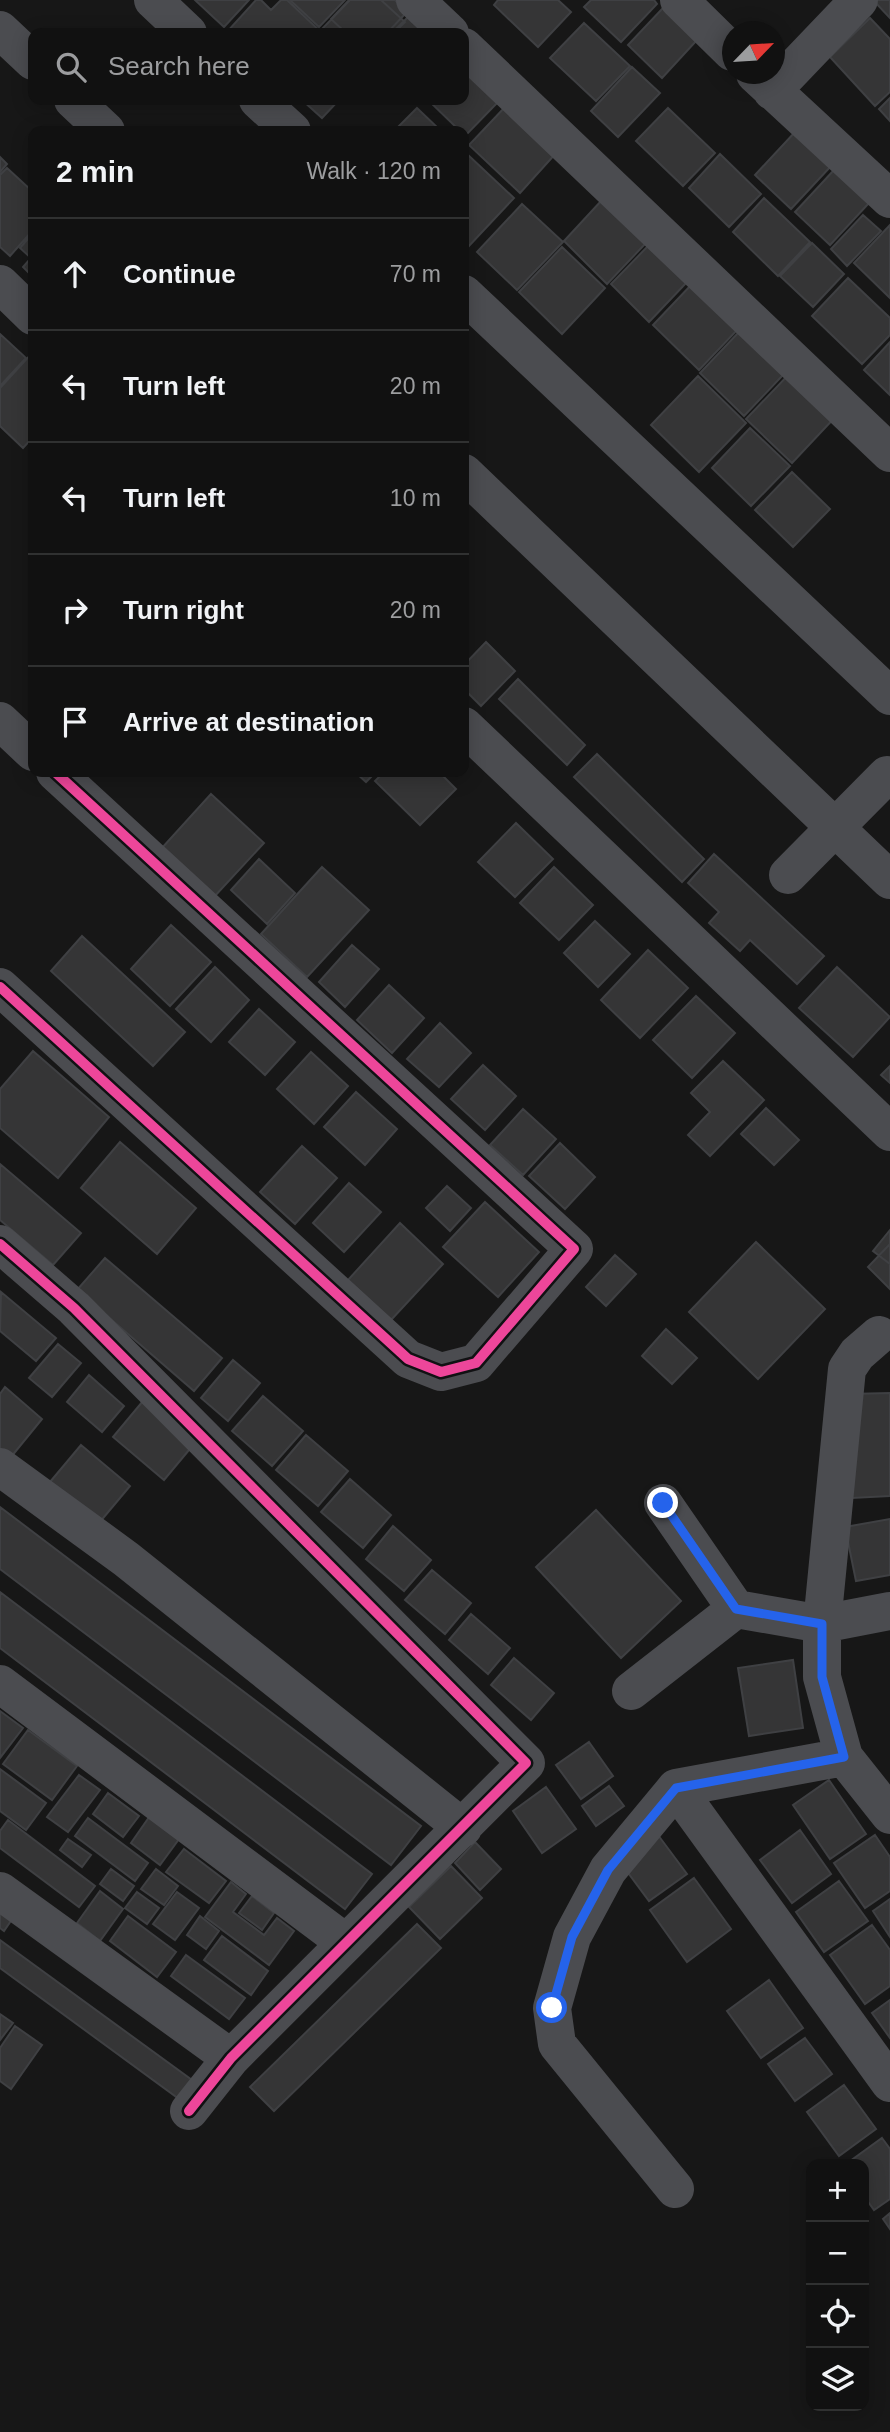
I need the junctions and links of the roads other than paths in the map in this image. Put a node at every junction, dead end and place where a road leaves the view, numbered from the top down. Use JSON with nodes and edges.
{"nodes":[{"id":1,"x":153,"y":0,"type":"edge"},
{"id":2,"x":415,"y":0,"type":"edge"},
{"id":3,"x":679,"y":0,"type":"edge"},
{"id":4,"x":859,"y":0,"type":"edge"},
{"id":5,"x":183,"y":28,"type":"edge"},
{"id":6,"x":445,"y":28,"type":"edge"},
{"id":7,"x":0,"y":30,"type":"edge"},
{"id":8,"x":722,"y":41,"type":"edge"},
{"id":9,"x":469,"y":52,"type":"edge"},
{"id":10,"x":28,"y":56,"type":"edge"},
{"id":11,"x":785,"y":64,"type":"edge"},
{"id":12,"x":766,"y":84,"type":"edge"},
{"id":13,"x":79,"y":105,"type":"edge"},
{"id":14,"x":263,"y":105,"type":"edge"},
{"id":15,"x":101,"y":126,"type":"edge"},
{"id":16,"x":287,"y":126,"type":"edge"},
{"id":17,"x":890,"y":199,"type":"edge"},
{"id":18,"x":0,"y":284,"type":"edge"},
{"id":19,"x":469,"y":299,"type":"edge"},
{"id":20,"x":28,"y":311,"type":"edge"},
{"id":21,"x":890,"y":453,"type":"edge"},
{"id":22,"x":469,"y":478,"type":"edge"},
{"id":23,"x":890,"y":696,"type":"edge"},
{"id":24,"x":0,"y":721,"type":"edge"},
{"id":25,"x":469,"y":731,"type":"edge"},
{"id":26,"x":28,"y":747,"type":"edge"},
{"id":27,"x":887,"y":775,"type":"dead end"},
{"id":28,"x":60,"y":777,"type":"edge"},
{"id":29,"x":835,"y":828,"type":"junction"},
{"id":30,"x":788,"y":875,"type":"dead end"},
{"id":31,"x":890,"y":880,"type":"edge"},
{"id":32,"x":0,"y":988,"type":"edge"},
{"id":33,"x":890,"y":1132,"type":"edge"},
{"id":34,"x":0,"y":1244,"type":"edge"},
{"id":35,"x":879,"y":1335,"type":"dead end"},
{"id":36,"x":0,"y":1467,"type":"edge"},
{"id":37,"x":663,"y":1503,"type":"dead end"},
{"id":38,"x":736,"y":1609,"type":"junction"},
{"id":39,"x":890,"y":1611,"type":"edge"},
{"id":40,"x":822,"y":1624,"type":"junction"},
{"id":41,"x":0,"y":1684,"type":"edge"},
{"id":42,"x":631,"y":1691,"type":"dead end"},
{"id":43,"x":844,"y":1757,"type":"junction"},
{"id":44,"x":676,"y":1788,"type":"junction"},
{"id":45,"x":890,"y":1815,"type":"edge"},
{"id":46,"x":463,"y":1828,"type":"junction"},
{"id":47,"x":0,"y":1891,"type":"edge"},
{"id":48,"x":346,"y":1943,"type":"junction"},
{"id":49,"x":231,"y":2058,"type":"junction"},
{"id":50,"x":890,"y":2083,"type":"edge"},
{"id":51,"x":189,"y":2111,"type":"dead end"},
{"id":52,"x":675,"y":2189,"type":"dead end"}],
"edges":[{"from":1,"to":5,"type":"street"},
{"from":2,"to":6,"type":"street"},
{"from":3,"to":8,"type":"street"},
{"from":4,"to":11,"type":"street"},
{"from":7,"to":10,"type":"street"},
{"from":9,"to":21,"type":"street"},
{"from":12,"to":17,"type":"street"},
{"from":13,"to":15,"type":"street"},
{"from":14,"to":16,"type":"street"},
{"from":18,"to":20,"type":"street"},
{"from":19,"to":23,"type":"street"},
{"from":22,"to":29,"type":"street"},
{"from":24,"to":26,"type":"street"},
{"from":25,"to":33,"type":"street"},
{"from":27,"to":29,"type":"street"},
{"from":28,"to":32,"type":"street"},
{"from":29,"to":30,"type":"street"},
{"from":29,"to":31,"type":"street"},
{"from":34,"to":46,"type":"street"},
{"from":35,"to":40,"type":"street"},
{"from":36,"to":46,"type":"street"},
{"from":37,"to":38,"type":"street"},
{"from":38,"to":40,"type":"street"},
{"from":38,"to":42,"type":"street"},
{"from":39,"to":40,"type":"street"},
{"from":40,"to":43,"type":"street"},
{"from":41,"to":48,"type":"street"},
{"from":43,"to":44,"type":"street"},
{"from":43,"to":45,"type":"street"},
{"from":44,"to":50,"type":"street"},
{"from":44,"to":52,"type":"street"},
{"from":46,"to":48,"type":"street"},
{"from":47,"to":49,"type":"street"},
{"from":48,"to":49,"type":"street"},
{"from":49,"to":51,"type":"street"}]}
